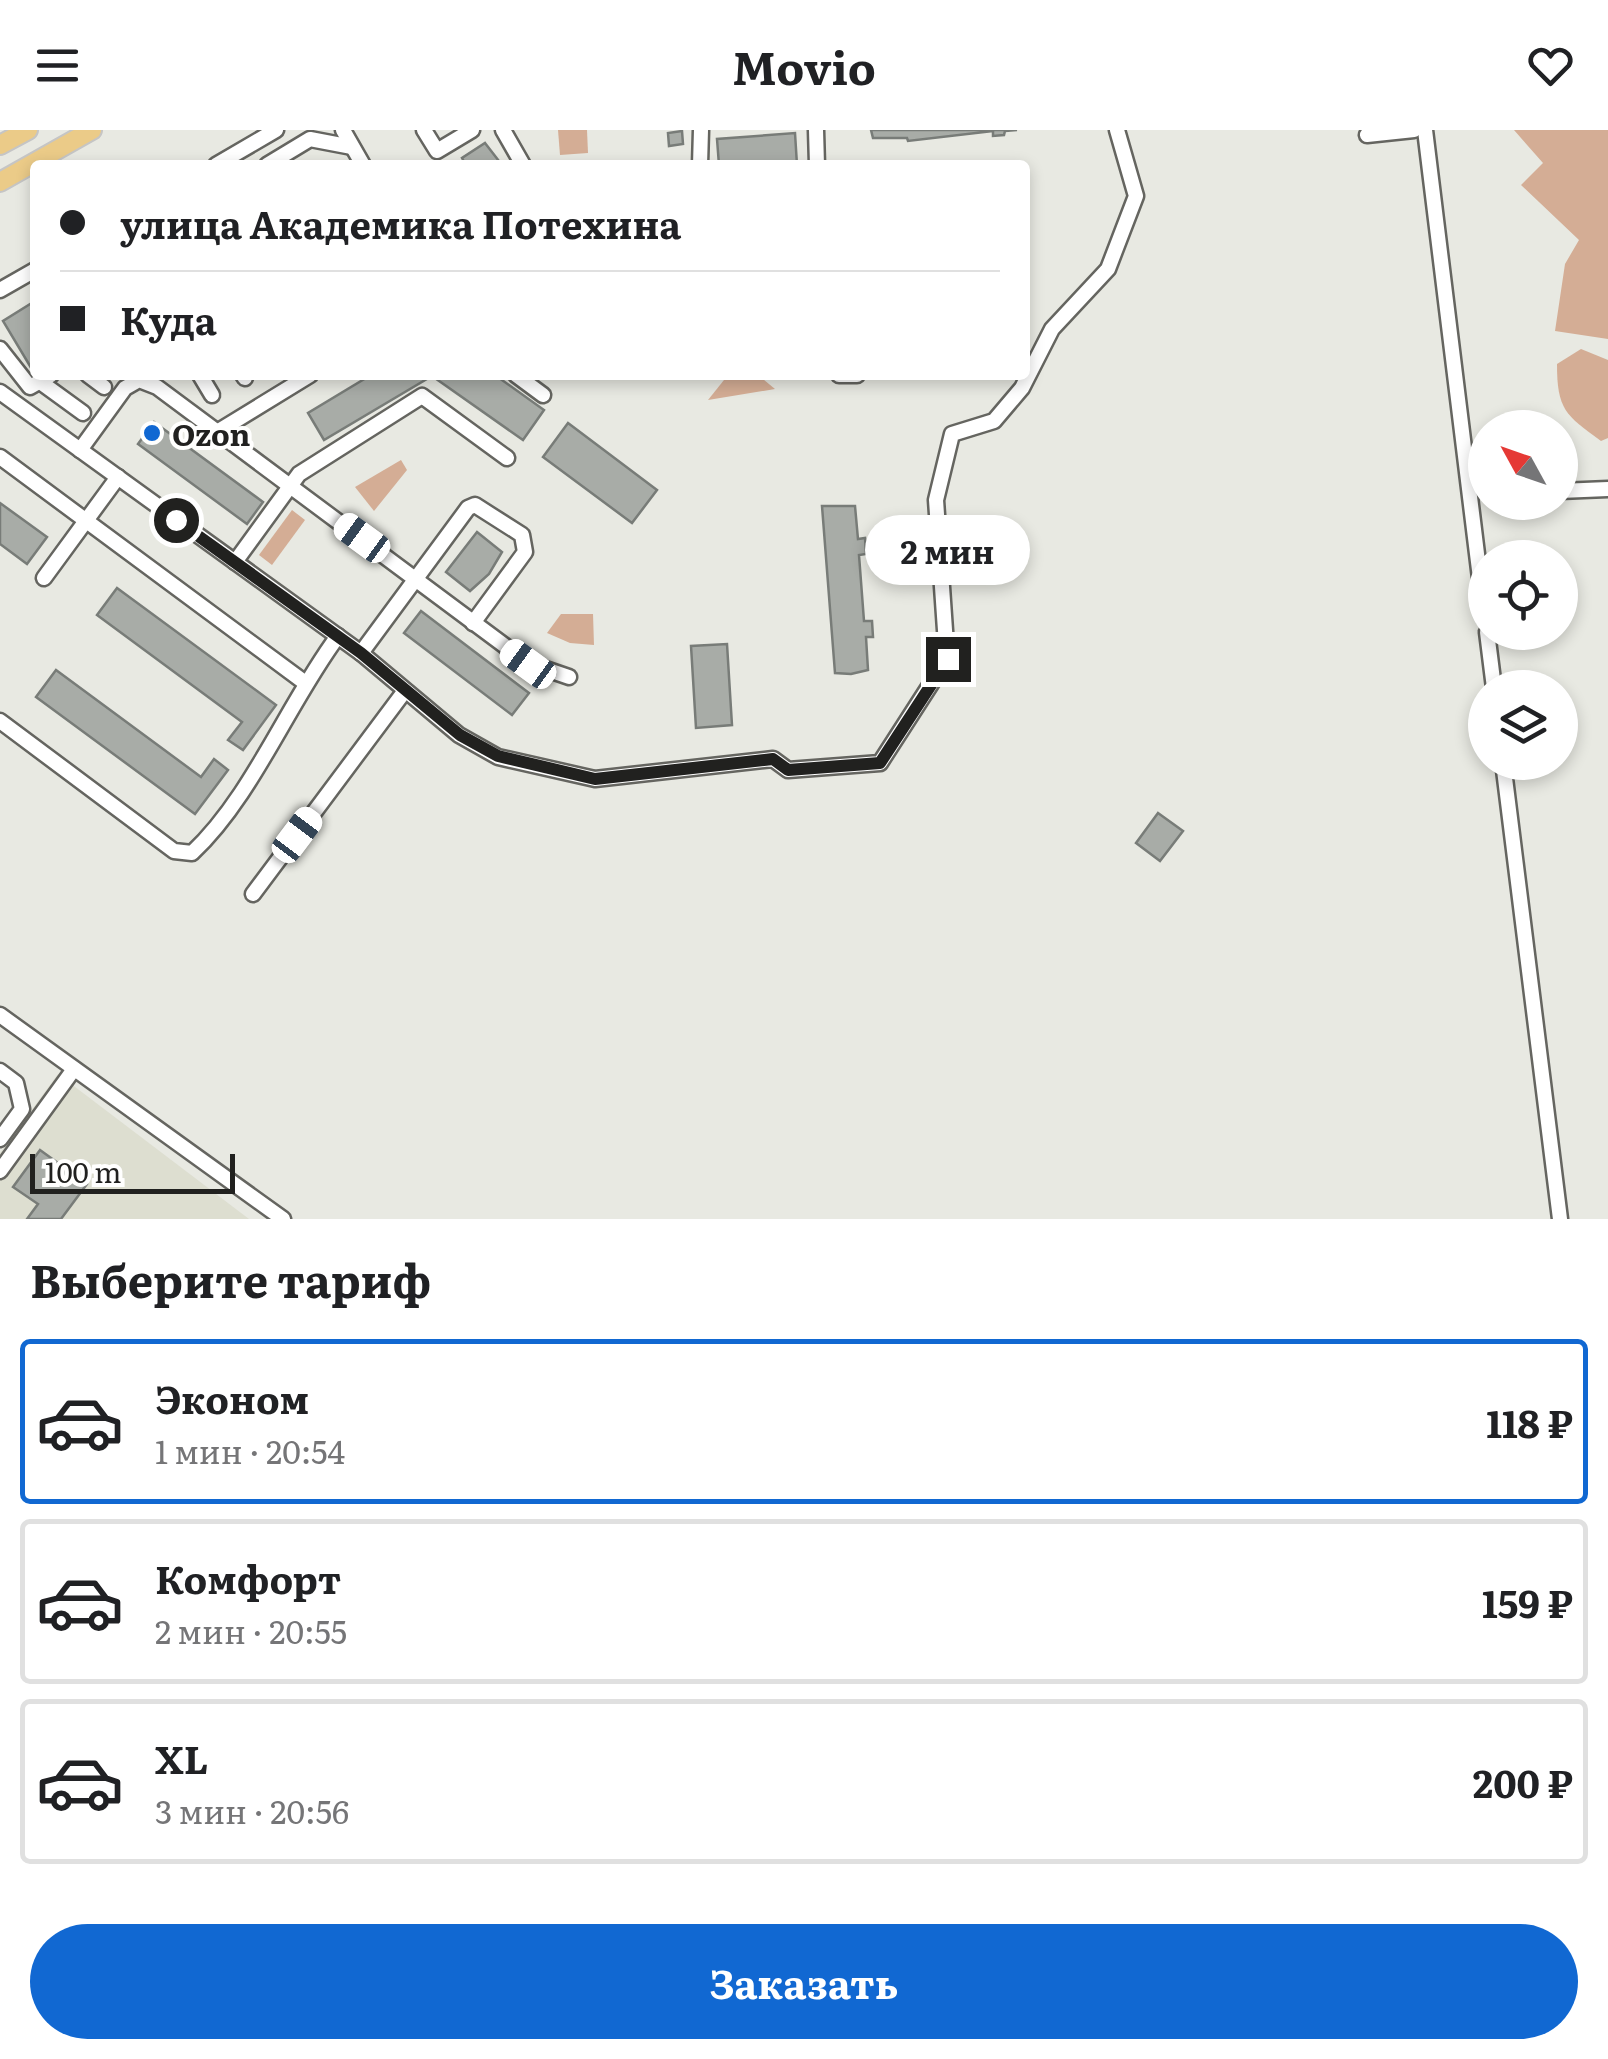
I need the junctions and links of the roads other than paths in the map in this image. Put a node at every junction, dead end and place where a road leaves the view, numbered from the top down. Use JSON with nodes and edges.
{"nodes":[{"id":1,"x":28,"y":130,"type":"edge"},
{"id":2,"x":92,"y":130,"type":"edge"},
{"id":3,"x":276,"y":130,"type":"edge"},
{"id":4,"x":343,"y":130,"type":"edge"},
{"id":5,"x":424,"y":130,"type":"edge"},
{"id":6,"x":472,"y":130,"type":"edge"},
{"id":7,"x":503,"y":130,"type":"edge"},
{"id":8,"x":701,"y":130,"type":"edge"},
{"id":9,"x":816,"y":130,"type":"edge"},
{"id":10,"x":1116,"y":130,"type":"edge"},
{"id":11,"x":1414,"y":130,"type":"edge"},
{"id":12,"x":1425,"y":130,"type":"edge"},
{"id":13,"x":1368,"y":135,"type":"dead end"},
{"id":14,"x":0,"y":145,"type":"edge"},
{"id":15,"x":352,"y":147,"type":"junction"},
{"id":16,"x":39,"y":160,"type":"edge"},
{"id":17,"x":225,"y":160,"type":"edge"},
{"id":18,"x":275,"y":160,"type":"edge"},
{"id":19,"x":360,"y":160,"type":"edge"},
{"id":20,"x":520,"y":160,"type":"edge"},
{"id":21,"x":700,"y":160,"type":"edge"},
{"id":22,"x":818,"y":160,"type":"edge"},
{"id":23,"x":30,"y":165,"type":"edge"},
{"id":24,"x":0,"y":182,"type":"edge"},
{"id":25,"x":30,"y":273,"type":"edge"},
{"id":26,"x":0,"y":290,"type":"edge"},
{"id":27,"x":0,"y":349,"type":"edge"},
{"id":28,"x":1030,"y":372,"type":"edge"},
{"id":29,"x":42,"y":380,"type":"edge"},
{"id":30,"x":47,"y":380,"type":"edge"},
{"id":31,"x":95,"y":380,"type":"edge"},
{"id":32,"x":203,"y":380,"type":"edge"},
{"id":33,"x":302,"y":380,"type":"edge"},
{"id":34,"x":523,"y":380,"type":"edge"},
{"id":35,"x":1026,"y":380,"type":"edge"},
{"id":36,"x":104,"y":387,"type":"dead end"},
{"id":37,"x":0,"y":392,"type":"edge"},
{"id":38,"x":212,"y":395,"type":"dead end"},
{"id":39,"x":543,"y":395,"type":"dead end"},
{"id":40,"x":83,"y":412,"type":"dead end"},
{"id":41,"x":1468,"y":426,"type":"edge"},
{"id":42,"x":217,"y":432,"type":"junction"},
{"id":43,"x":80,"y":450,"type":"junction"},
{"id":44,"x":0,"y":457,"type":"edge"},
{"id":45,"x":507,"y":458,"type":"dead end"},
{"id":46,"x":118,"y":478,"type":"junction"},
{"id":47,"x":293,"y":486,"type":"junction"},
{"id":48,"x":1608,"y":489,"type":"edge"},
{"id":49,"x":1578,"y":490,"type":"edge"},
{"id":50,"x":86,"y":521,"type":"junction"},
{"id":51,"x":235,"y":562,"type":"junction"},
{"id":52,"x":44,"y":578,"type":"dead end"},
{"id":53,"x":415,"y":580,"type":"junction"},
{"id":54,"x":473,"y":623,"type":"junction"},
{"id":55,"x":338,"y":636,"type":"junction"},
{"id":56,"x":361,"y":653,"type":"junction"},
{"id":57,"x":568,"y":677,"type":"dead end"},
{"id":58,"x":304,"y":682,"type":"junction"},
{"id":59,"x":404,"y":692,"type":"junction"},
{"id":60,"x":0,"y":722,"type":"edge"},
{"id":61,"x":1505,"y":780,"type":"edge"},
{"id":62,"x":254,"y":894,"type":"dead end"},
{"id":63,"x":0,"y":1015,"type":"edge"},
{"id":64,"x":74,"y":1070,"type":"junction"},
{"id":65,"x":0,"y":1071,"type":"edge"},
{"id":66,"x":0,"y":1139,"type":"edge"},
{"id":67,"x":0,"y":1172,"type":"edge"},
{"id":68,"x":283,"y":1219,"type":"edge"},
{"id":69,"x":1560,"y":1219,"type":"edge"}],
"edges":[{"from":1,"to":14,"type":"main road"},
{"from":2,"to":16,"type":"main road"},
{"from":3,"to":17,"type":"street"},
{"from":4,"to":15,"type":"street"},
{"from":5,"to":6,"type":"street"},
{"from":7,"to":20,"type":"street"},
{"from":8,"to":21,"type":"street"},
{"from":9,"to":22,"type":"street"},
{"from":10,"to":28,"type":"street"},
{"from":11,"to":13,"type":"street"},
{"from":12,"to":41,"type":"street"},
{"from":15,"to":18,"type":"street"},
{"from":15,"to":19,"type":"street"},
{"from":23,"to":24,"type":"main road"},
{"from":25,"to":26,"type":"street"},
{"from":27,"to":29,"type":"street"},
{"from":30,"to":40,"type":"street"},
{"from":31,"to":36,"type":"street"},
{"from":32,"to":38,"type":"street"},
{"from":33,"to":42,"type":"street"},
{"from":34,"to":39,"type":"street"},
{"from":35,"to":59,"type":"street"},
{"from":37,"to":43,"type":"street"},
{"from":42,"to":43,"type":"street"},
{"from":42,"to":47,"type":"street"},
{"from":43,"to":46,"type":"street"},
{"from":44,"to":50,"type":"street"},
{"from":45,"to":47,"type":"street"},
{"from":46,"to":50,"type":"street"},
{"from":46,"to":51,"type":"street"},
{"from":47,"to":51,"type":"street"},
{"from":47,"to":53,"type":"street"},
{"from":48,"to":49,"type":"street"},
{"from":50,"to":52,"type":"street"},
{"from":50,"to":58,"type":"street"},
{"from":51,"to":55,"type":"street"},
{"from":53,"to":54,"type":"street"},
{"from":53,"to":54,"type":"street"},
{"from":53,"to":56,"type":"street"},
{"from":54,"to":57,"type":"street"},
{"from":55,"to":56,"type":"street"},
{"from":55,"to":58,"type":"street"},
{"from":56,"to":59,"type":"street"},
{"from":58,"to":60,"type":"street"},
{"from":59,"to":62,"type":"street"},
{"from":61,"to":69,"type":"street"},
{"from":63,"to":64,"type":"street"},
{"from":64,"to":67,"type":"street"},
{"from":64,"to":68,"type":"street"},
{"from":65,"to":66,"type":"street"}]}
